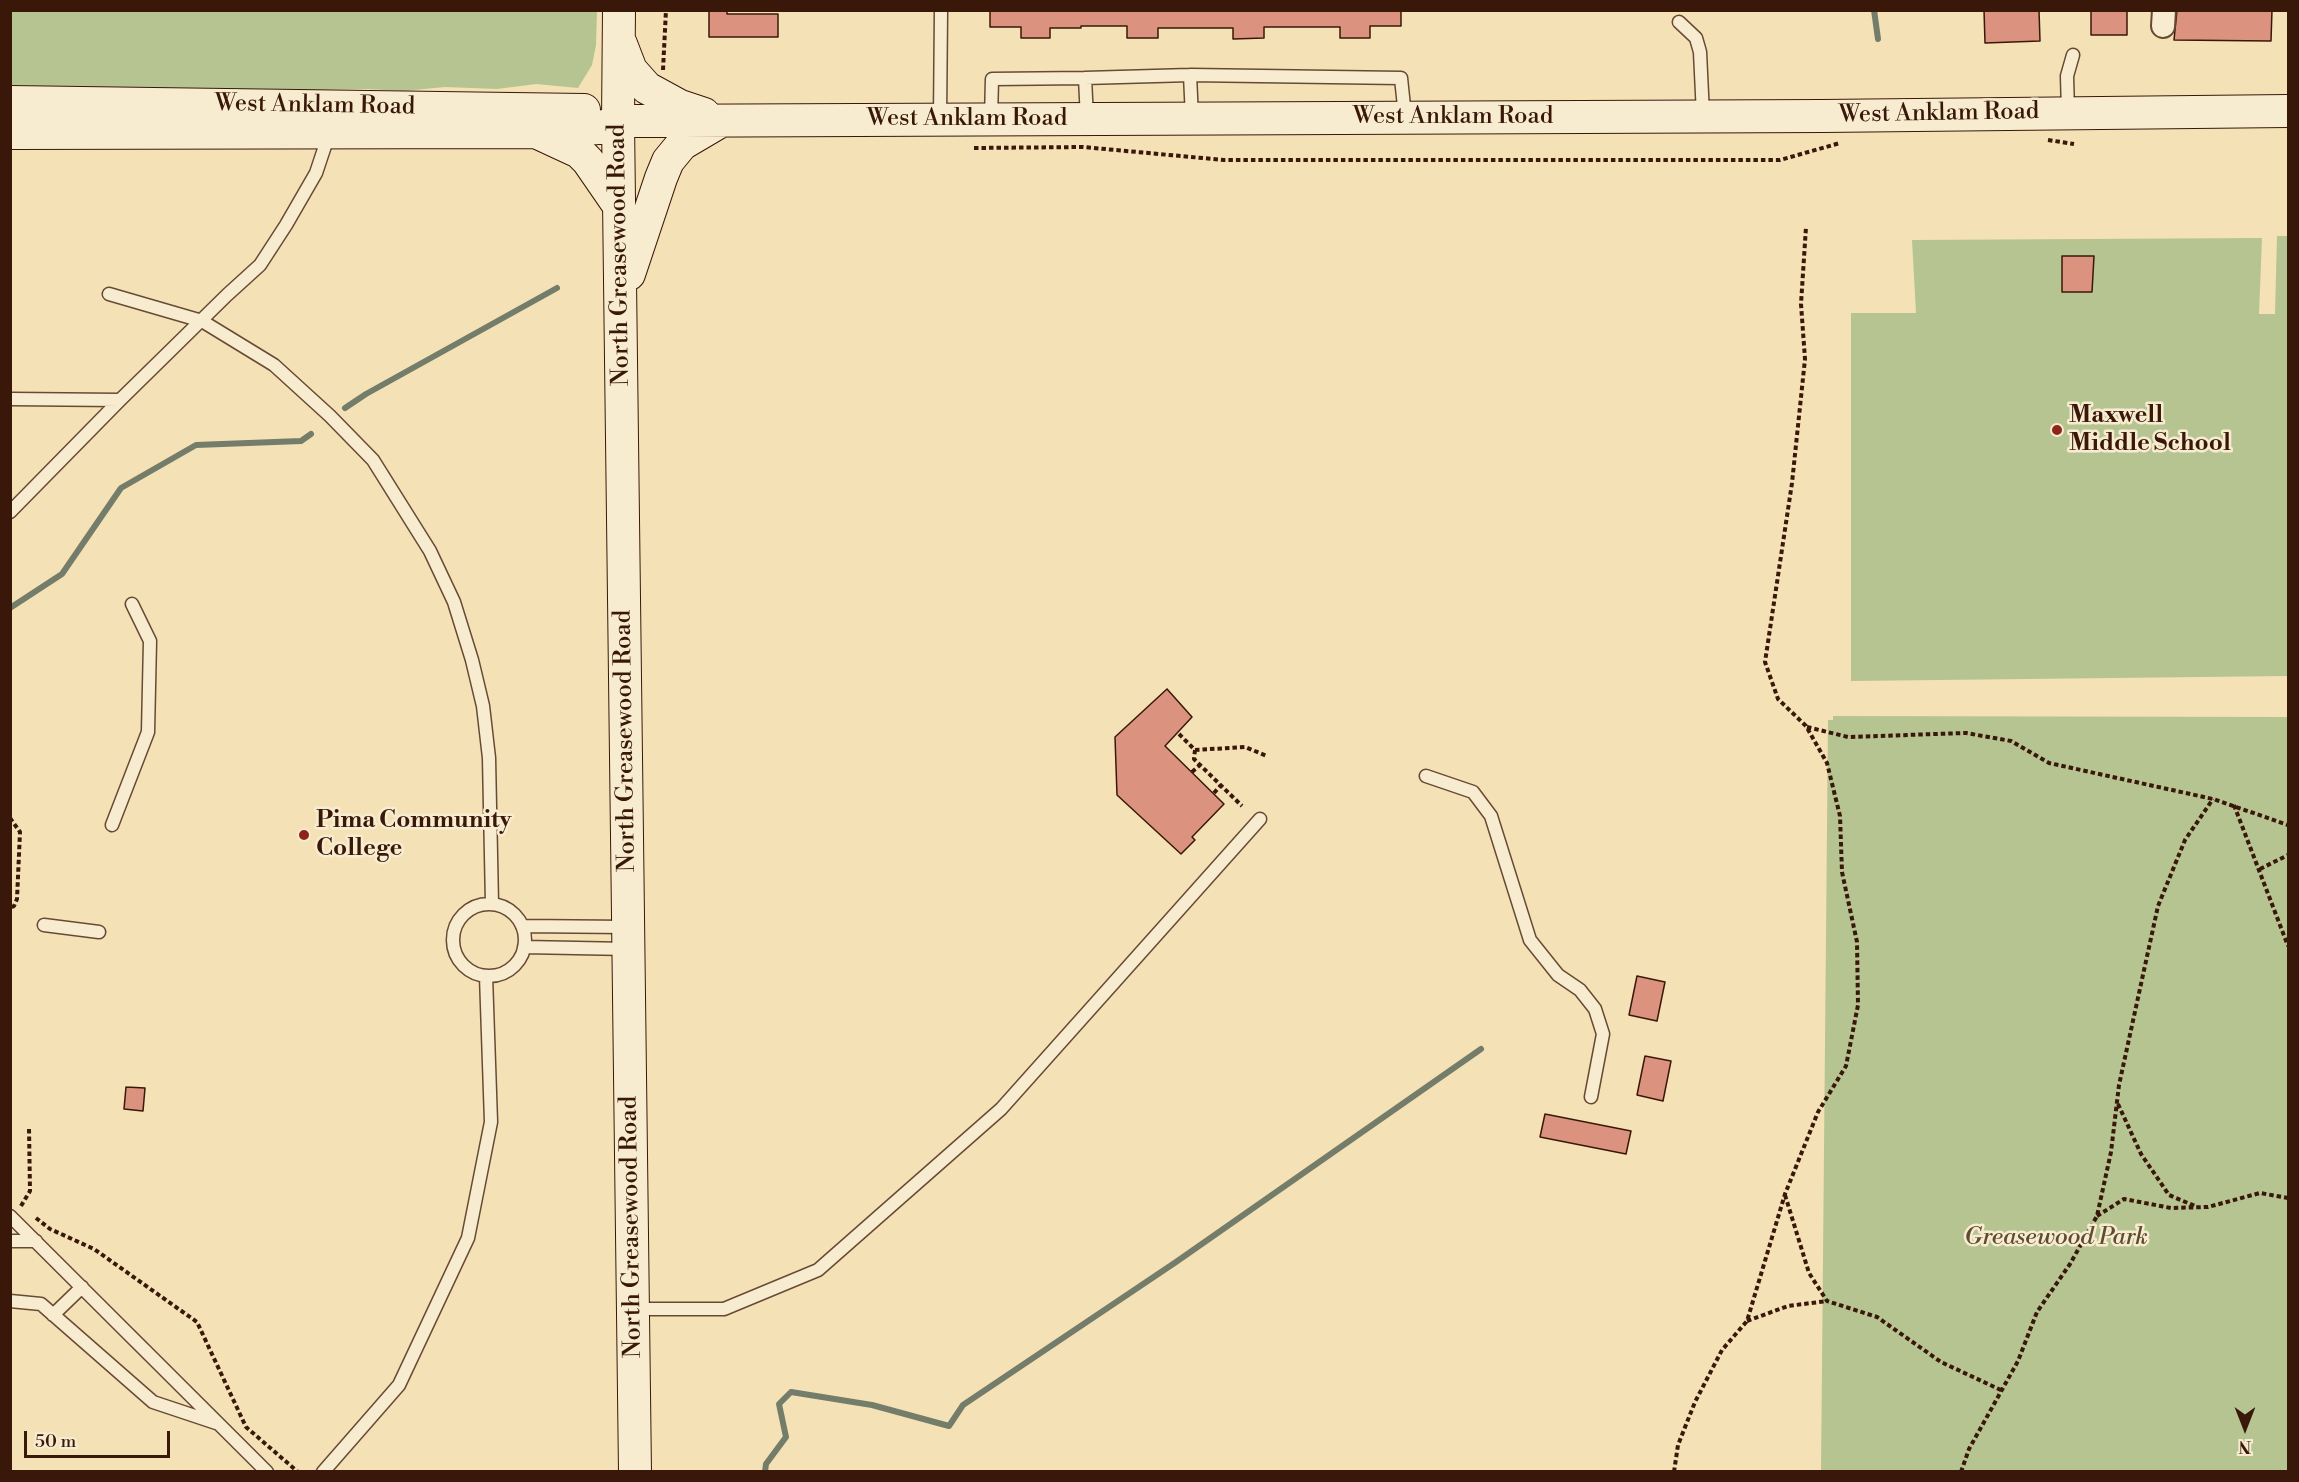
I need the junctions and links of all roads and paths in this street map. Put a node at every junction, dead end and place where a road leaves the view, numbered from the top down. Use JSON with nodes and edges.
{"nodes":[{"id":1,"x":666,"y":10,"type":"edge"},
{"id":2,"x":941,"y":10,"type":"edge"},
{"id":3,"x":1679,"y":22,"type":"dead end"},
{"id":4,"x":619,"y":24,"type":"edge"},
{"id":5,"x":2073,"y":55,"type":"dead end"},
{"id":6,"x":1190,"y":75,"type":"junction"},
{"id":7,"x":1085,"y":78,"type":"junction"},
{"id":8,"x":662,"y":79,"type":"dead end"},
{"id":9,"x":10,"y":102,"type":"edge"},
{"id":10,"x":2289,"y":111,"type":"edge"},
{"id":11,"x":2068,"y":113,"type":"junction"},
{"id":12,"x":1703,"y":116,"type":"junction"},
{"id":13,"x":1405,"y":117,"type":"junction"},
{"id":14,"x":1192,"y":118,"type":"junction"},
{"id":15,"x":940,"y":119,"type":"junction"},
{"id":16,"x":991,"y":119,"type":"junction"},
{"id":17,"x":1087,"y":119,"type":"junction"},
{"id":18,"x":722,"y":120,"type":"junction"},
{"id":19,"x":618,"y":121,"type":"junction"},
{"id":20,"x":329,"y":132,"type":"junction"},
{"id":21,"x":536,"y":132,"type":"junction"},
{"id":22,"x":10,"y":133,"type":"edge"},
{"id":23,"x":2045,"y":140,"type":"dead end"},
{"id":24,"x":1843,"y":142,"type":"dead end"},
{"id":25,"x":2074,"y":144,"type":"dead end"},
{"id":26,"x":974,"y":148,"type":"dead end"},
{"id":27,"x":619,"y":206,"type":"junction"},
{"id":28,"x":1806,"y":227,"type":"dead end"},
{"id":29,"x":109,"y":294,"type":"dead end"},
{"id":30,"x":620,"y":298,"type":"junction"},
{"id":31,"x":202,"y":321,"type":"junction"},
{"id":32,"x":10,"y":399,"type":"edge"},
{"id":33,"x":120,"y":400,"type":"junction"},
{"id":34,"x":10,"y":512,"type":"edge"},
{"id":35,"x":132,"y":604,"type":"dead end"},
{"id":36,"x":1806,"y":726,"type":"junction"},
{"id":37,"x":1179,"y":734,"type":"dead end"},
{"id":38,"x":1195,"y":750,"type":"junction"},
{"id":39,"x":1267,"y":756,"type":"dead end"},
{"id":40,"x":1200,"y":765,"type":"junction"},
{"id":41,"x":1192,"y":772,"type":"dead end"},
{"id":42,"x":1426,"y":776,"type":"dead end"},
{"id":43,"x":1221,"y":785,"type":"junction"},
{"id":44,"x":1214,"y":792,"type":"dead end"},
{"id":45,"x":2213,"y":799,"type":"junction"},
{"id":46,"x":2234,"y":805,"type":"junction"},
{"id":47,"x":1242,"y":806,"type":"dead end"},
{"id":48,"x":10,"y":818,"type":"edge"},
{"id":49,"x":1260,"y":819,"type":"dead end"},
{"id":50,"x":112,"y":825,"type":"dead end"},
{"id":51,"x":2289,"y":825,"type":"edge"},
{"id":52,"x":2289,"y":855,"type":"edge"},
{"id":53,"x":2260,"y":869,"type":"junction"},
{"id":54,"x":492,"y":904,"type":"junction"},
{"id":55,"x":10,"y":908,"type":"edge"},
{"id":56,"x":44,"y":925,"type":"dead end"},
{"id":57,"x":522,"y":926,"type":"junction"},
{"id":58,"x":99,"y":932,"type":"dead end"},
{"id":59,"x":628,"y":938,"type":"junction"},
{"id":60,"x":2289,"y":946,"type":"edge"},
{"id":61,"x":524,"y":947,"type":"junction"},
{"id":62,"x":486,"y":976,"type":"junction"},
{"id":63,"x":1591,"y":1097,"type":"dead end"},
{"id":64,"x":2117,"y":1103,"type":"junction"},
{"id":65,"x":29,"y":1128,"type":"dead end"},
{"id":66,"x":1785,"y":1194,"type":"junction"},
{"id":67,"x":2289,"y":1198,"type":"edge"},
{"id":68,"x":2197,"y":1207,"type":"junction"},
{"id":69,"x":10,"y":1216,"type":"edge"},
{"id":70,"x":2097,"y":1216,"type":"junction"},
{"id":71,"x":10,"y":1241,"type":"edge"},
{"id":72,"x":36,"y":1241,"type":"junction"},
{"id":73,"x":82,"y":1287,"type":"junction"},
{"id":74,"x":10,"y":1301,"type":"edge"},
{"id":75,"x":1827,"y":1301,"type":"junction"},
{"id":76,"x":633,"y":1309,"type":"junction"},
{"id":77,"x":53,"y":1315,"type":"junction"},
{"id":78,"x":1747,"y":1320,"type":"junction"},
{"id":79,"x":2003,"y":1390,"type":"junction"},
{"id":80,"x":220,"y":1424,"type":"junction"},
{"id":81,"x":267,"y":1472,"type":"edge"},
{"id":82,"x":298,"y":1472,"type":"edge"},
{"id":83,"x":323,"y":1472,"type":"edge"},
{"id":84,"x":635,"y":1472,"type":"edge"},
{"id":85,"x":1674,"y":1472,"type":"edge"},
{"id":86,"x":1961,"y":1472,"type":"edge"}],
"edges":[{"from":1,"to":8,"type":"path"},
{"from":2,"to":15,"type":"lane"},
{"from":3,"to":12,"type":"lane"},
{"from":4,"to":18,"type":"main road"},
{"from":4,"to":19,"type":"main road","name":"North Greasewood Road"},
{"from":5,"to":11,"type":"lane"},
{"from":6,"to":7,"type":"lane"},
{"from":6,"to":13,"type":"lane"},
{"from":6,"to":14,"type":"lane"},
{"from":7,"to":16,"type":"lane"},
{"from":7,"to":17,"type":"lane"},
{"from":9,"to":19,"type":"main road","name":"West Anklam Road"},
{"from":10,"to":11,"type":"main road","name":"West Anklam Road"},
{"from":11,"to":12,"type":"main road","name":"West Anklam Road"},
{"from":12,"to":13,"type":"main road","name":"West Anklam Road"},
{"from":13,"to":14,"type":"main road","name":"West Anklam Road"},
{"from":14,"to":17,"type":"main road","name":"West Anklam Road"},
{"from":15,"to":16,"type":"main road","name":"West Anklam Road"},
{"from":15,"to":18,"type":"main road","name":"West Anklam Road"},
{"from":16,"to":17,"type":"main road","name":"West Anklam Road"},
{"from":18,"to":19,"type":"main road","name":"West Anklam Road"},
{"from":18,"to":30,"type":"main road"},
{"from":19,"to":21,"type":"main road","name":"West Anklam Road"},
{"from":19,"to":27,"type":"main road","name":"North Greasewood Road"},
{"from":20,"to":21,"type":"main road","name":"West Anklam Road"},
{"from":20,"to":22,"type":"main road","name":"West Anklam Road"},
{"from":20,"to":31,"type":"lane"},
{"from":21,"to":27,"type":"main road"},
{"from":23,"to":25,"type":"path"},
{"from":24,"to":26,"type":"path"},
{"from":27,"to":30,"type":"main road","name":"North Greasewood Road"},
{"from":28,"to":36,"type":"path"},
{"from":29,"to":31,"type":"lane"},
{"from":30,"to":59,"type":"main road","name":"North Greasewood Road"},
{"from":31,"to":33,"type":"lane"},
{"from":31,"to":54,"type":"lane"},
{"from":32,"to":33,"type":"lane"},
{"from":33,"to":34,"type":"lane"},
{"from":35,"to":50,"type":"lane"},
{"from":36,"to":45,"type":"path"},
{"from":36,"to":66,"type":"path"},
{"from":37,"to":38,"type":"path"},
{"from":38,"to":39,"type":"path"},
{"from":38,"to":40,"type":"path"},
{"from":40,"to":41,"type":"path"},
{"from":40,"to":43,"type":"path"},
{"from":42,"to":63,"type":"lane"},
{"from":43,"to":44,"type":"path"},
{"from":43,"to":47,"type":"path"},
{"from":45,"to":46,"type":"path"},
{"from":45,"to":64,"type":"path"},
{"from":46,"to":51,"type":"path"},
{"from":46,"to":53,"type":"path"},
{"from":48,"to":55,"type":"path"},
{"from":49,"to":76,"type":"lane"},
{"from":52,"to":53,"type":"path"},
{"from":53,"to":60,"type":"path"},
{"from":54,"to":57,"type":"lane"},
{"from":54,"to":62,"type":"lane"},
{"from":56,"to":58,"type":"lane"},
{"from":57,"to":59,"type":"lane"},
{"from":57,"to":61,"type":"lane"},
{"from":59,"to":61,"type":"lane"},
{"from":59,"to":76,"type":"main road","name":"North Greasewood Road"},
{"from":61,"to":62,"type":"lane"},
{"from":62,"to":83,"type":"lane"},
{"from":64,"to":68,"type":"path"},
{"from":64,"to":70,"type":"path"},
{"from":65,"to":82,"type":"path"},
{"from":66,"to":75,"type":"path"},
{"from":66,"to":78,"type":"path"},
{"from":67,"to":68,"type":"path"},
{"from":68,"to":70,"type":"path"},
{"from":69,"to":72,"type":"lane"},
{"from":70,"to":79,"type":"path"},
{"from":71,"to":72,"type":"lane"},
{"from":72,"to":73,"type":"lane"},
{"from":73,"to":77,"type":"lane"},
{"from":73,"to":80,"type":"lane"},
{"from":74,"to":77,"type":"lane"},
{"from":75,"to":78,"type":"path"},
{"from":75,"to":79,"type":"path"},
{"from":76,"to":84,"type":"main road","name":"North Greasewood Road"},
{"from":77,"to":80,"type":"lane"},
{"from":78,"to":85,"type":"path"},
{"from":79,"to":86,"type":"path"},
{"from":80,"to":81,"type":"lane"}]}
